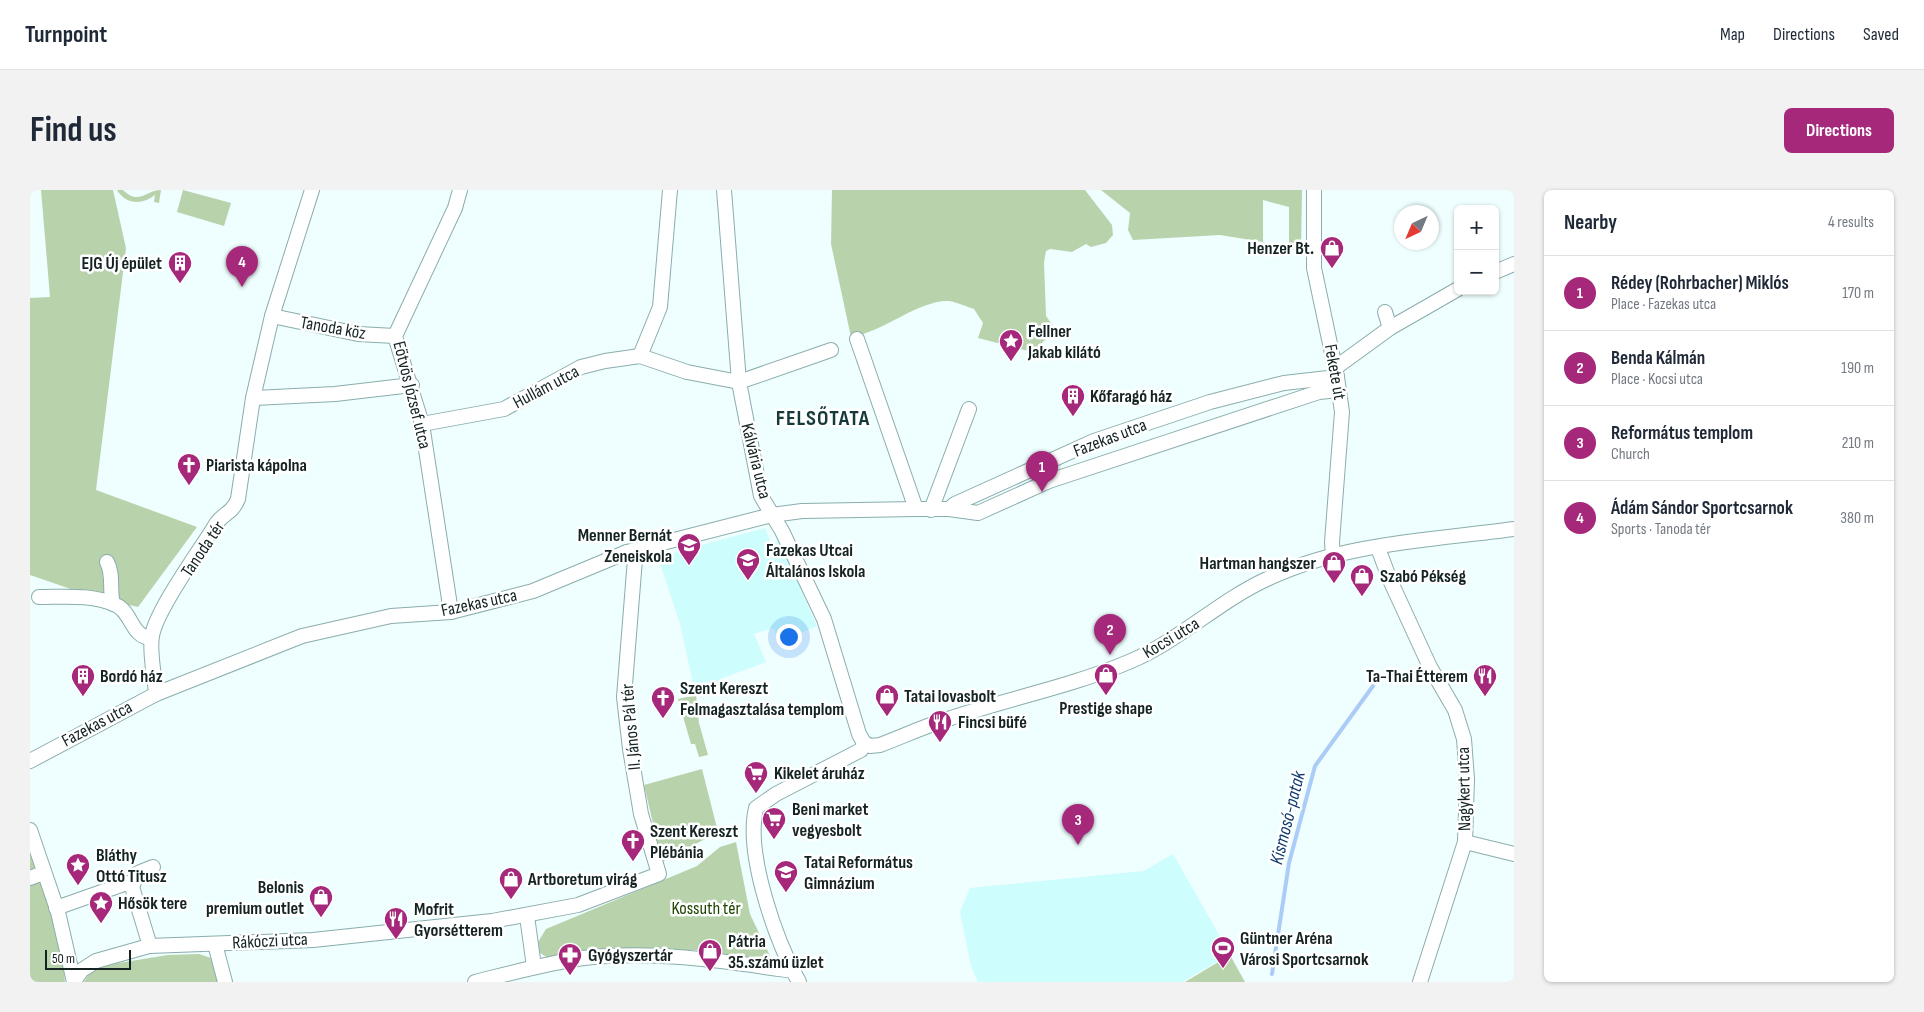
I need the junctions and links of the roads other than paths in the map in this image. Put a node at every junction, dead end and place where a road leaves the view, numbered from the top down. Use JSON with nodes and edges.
{"nodes":[{"id":1,"x":312,"y":190,"type":"edge"},
{"id":2,"x":460,"y":190,"type":"edge"},
{"id":3,"x":670,"y":190,"type":"edge"},
{"id":4,"x":724,"y":190,"type":"edge"},
{"id":5,"x":1314,"y":190,"type":"edge"},
{"id":6,"x":1514,"y":264,"type":"edge"},
{"id":7,"x":1499,"y":270,"type":"edge"},
{"id":8,"x":1454,"y":291,"type":"edge"},
{"id":9,"x":1385,"y":312,"type":"dead end"},
{"id":10,"x":272,"y":316,"type":"junction"},
{"id":11,"x":1390,"y":328,"type":"junction"},
{"id":12,"x":395,"y":336,"type":"junction"},
{"id":13,"x":857,"y":339,"type":"dead end"},
{"id":14,"x":831,"y":350,"type":"dead end"},
{"id":15,"x":640,"y":356,"type":"junction"},
{"id":16,"x":1337,"y":378,"type":"junction"},
{"id":17,"x":739,"y":382,"type":"junction"},
{"id":18,"x":412,"y":386,"type":"junction"},
{"id":19,"x":253,"y":398,"type":"junction"},
{"id":20,"x":969,"y":409,"type":"dead end"},
{"id":21,"x":422,"y":424,"type":"junction"},
{"id":22,"x":916,"y":509,"type":"junction"},
{"id":23,"x":949,"y":509,"type":"junction"},
{"id":24,"x":931,"y":510,"type":"junction"},
{"id":25,"x":772,"y":515,"type":"junction"},
{"id":26,"x":1514,"y":529,"type":"edge"},
{"id":27,"x":1378,"y":548,"type":"junction"},
{"id":28,"x":627,"y":552,"type":"junction"},
{"id":29,"x":1333,"y":556,"type":"junction"},
{"id":30,"x":107,"y":562,"type":"dead end"},
{"id":31,"x":39,"y":597,"type":"dead end"},
{"id":32,"x":113,"y":604,"type":"junction"},
{"id":33,"x":451,"y":612,"type":"junction"},
{"id":34,"x":151,"y":638,"type":"junction"},
{"id":35,"x":156,"y":694,"type":"junction"},
{"id":36,"x":864,"y":743,"type":"junction"},
{"id":37,"x":30,"y":761,"type":"edge"},
{"id":38,"x":30,"y":830,"type":"edge"},
{"id":39,"x":1465,"y":842,"type":"junction"},
{"id":40,"x":1514,"y":854,"type":"edge"},
{"id":41,"x":153,"y":867,"type":"dead end"},
{"id":42,"x":44,"y":873,"type":"junction"},
{"id":43,"x":30,"y":878,"type":"edge"},
{"id":44,"x":132,"y":887,"type":"junction"},
{"id":45,"x":56,"y":908,"type":"junction"},
{"id":46,"x":527,"y":916,"type":"junction"},
{"id":47,"x":215,"y":944,"type":"junction"},
{"id":48,"x":150,"y":946,"type":"junction"},
{"id":49,"x":534,"y":967,"type":"junction"},
{"id":50,"x":796,"y":976,"type":"edge"},
{"id":51,"x":74,"y":981,"type":"edge"},
{"id":52,"x":480,"y":981,"type":"edge"},
{"id":53,"x":226,"y":982,"type":"edge"},
{"id":54,"x":1420,"y":982,"type":"edge"}],
"edges":[{"from":1,"to":10,"type":"street","name":"Tanoda tér"},
{"from":2,"to":12,"type":"street","name":"Eötvös József utca"},
{"from":3,"to":15,"type":"street"},
{"from":4,"to":17,"type":"street","name":"Kálvária utca"},
{"from":5,"to":16,"type":"street","name":"Fekete út"},
{"from":6,"to":7,"type":"street"},
{"from":8,"to":11,"type":"street"},
{"from":9,"to":11,"type":"street"},
{"from":10,"to":12,"type":"street","name":"Tanoda köz"},
{"from":10,"to":19,"type":"street","name":"Tanoda tér"},
{"from":11,"to":16,"type":"street"},
{"from":12,"to":18,"type":"street","name":"Eötvös József utca"},
{"from":13,"to":22,"type":"street"},
{"from":14,"to":17,"type":"street"},
{"from":15,"to":17,"type":"street","name":"Hullám utca"},
{"from":15,"to":21,"type":"street","name":"Hullám utca"},
{"from":16,"to":23,"type":"street","name":"Fazekas utca"},
{"from":16,"to":23,"type":"street","name":"Fazekas utca"},
{"from":16,"to":29,"type":"street","name":"Fekete út"},
{"from":17,"to":25,"type":"street","name":"Kálvária utca"},
{"from":18,"to":19,"type":"street"},
{"from":18,"to":21,"type":"street","name":"Eötvös József utca"},
{"from":19,"to":34,"type":"street","name":"Tanoda tér"},
{"from":20,"to":24,"type":"street"},
{"from":21,"to":33,"type":"street","name":"Eötvös József utca"},
{"from":22,"to":24,"type":"street","name":"Fazekas utca"},
{"from":22,"to":25,"type":"street","name":"Fazekas utca"},
{"from":23,"to":24,"type":"street","name":"Fazekas utca"},
{"from":25,"to":28,"type":"street","name":"Fazekas utca"},
{"from":25,"to":36,"type":"street","name":"Kálvária utca"},
{"from":26,"to":27,"type":"street","name":"Kocsi utca"},
{"from":27,"to":29,"type":"street","name":"Kocsi utca"},
{"from":27,"to":39,"type":"street","name":"Nagykert utca"},
{"from":28,"to":33,"type":"street","name":"Fazekas utca"},
{"from":28,"to":46,"type":"street","name":"II. János Pál tér"},
{"from":29,"to":36,"type":"street","name":"Kocsi utca"},
{"from":30,"to":32,"type":"street"},
{"from":31,"to":32,"type":"street"},
{"from":32,"to":34,"type":"street"},
{"from":33,"to":35,"type":"street","name":"Fazekas utca"},
{"from":34,"to":35,"type":"street","name":"Tanoda tér"},
{"from":35,"to":37,"type":"street","name":"Fazekas utca"},
{"from":36,"to":50,"type":"street"},
{"from":38,"to":42,"type":"street","name":"Rákóczi utca"},
{"from":39,"to":40,"type":"street"},
{"from":39,"to":54,"type":"street","name":"Nagykert utca"},
{"from":41,"to":44,"type":"street"},
{"from":42,"to":43,"type":"street"},
{"from":42,"to":45,"type":"street","name":"Rákóczi utca"},
{"from":44,"to":45,"type":"street"},
{"from":44,"to":48,"type":"street"},
{"from":45,"to":51,"type":"street","name":"Rákóczi utca"},
{"from":46,"to":47,"type":"street","name":"Rákóczi utca"},
{"from":46,"to":49,"type":"street"},
{"from":47,"to":48,"type":"street","name":"Rákóczi utca"},
{"from":47,"to":53,"type":"street"},
{"from":48,"to":51,"type":"street","name":"Rákóczi utca"},
{"from":49,"to":50,"type":"street"},
{"from":49,"to":52,"type":"street"}]}
